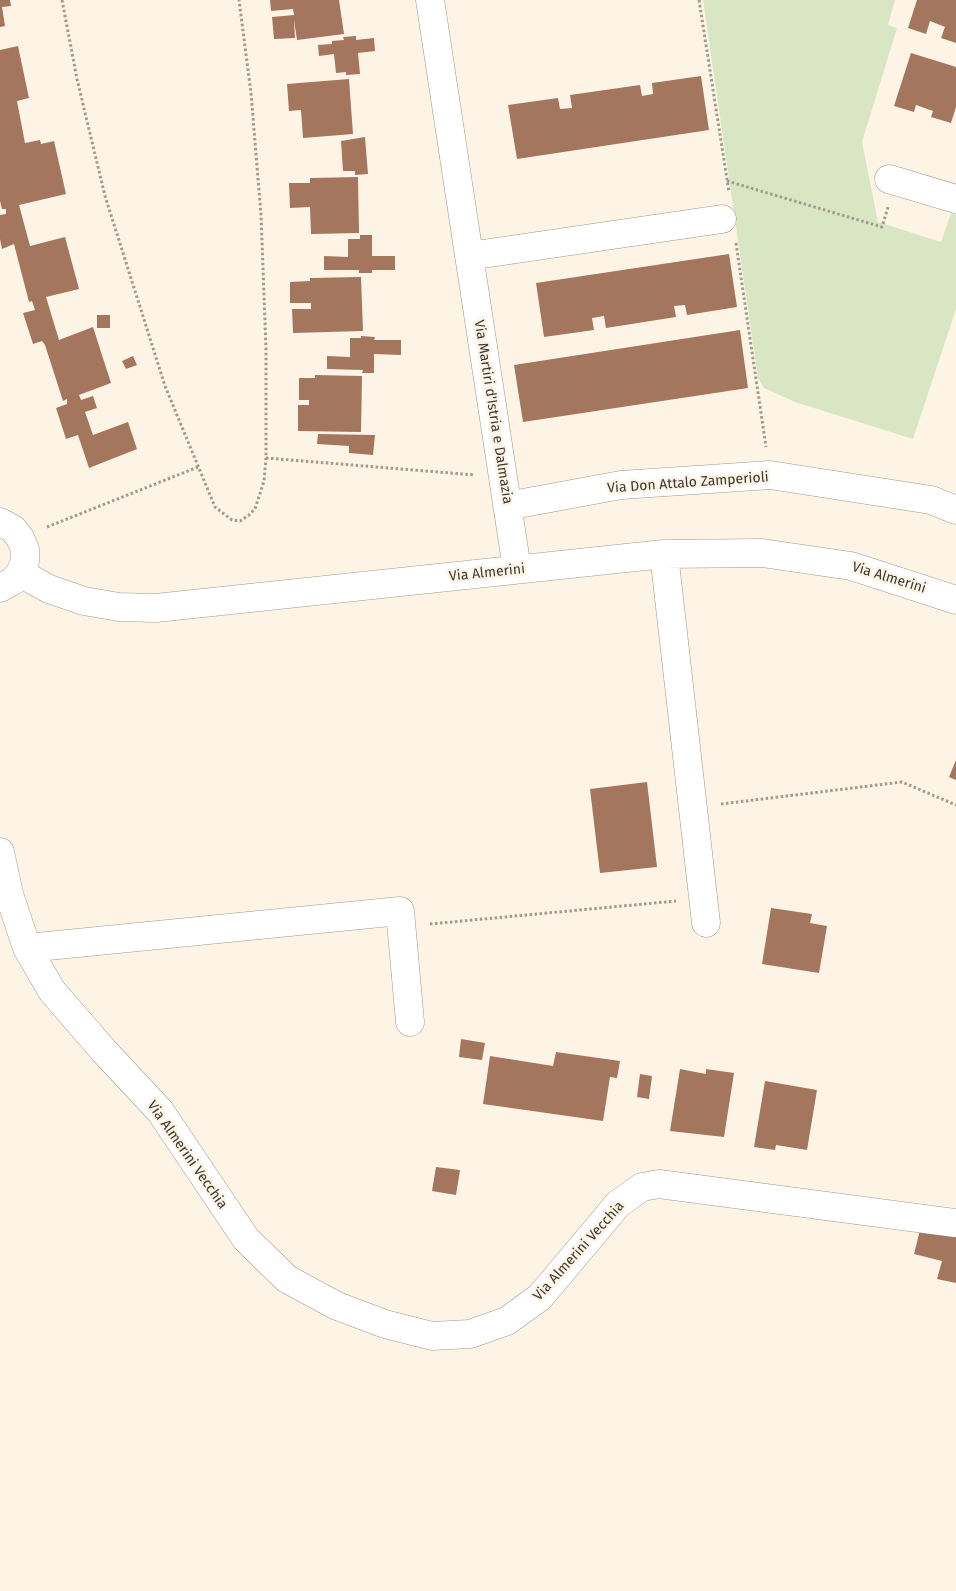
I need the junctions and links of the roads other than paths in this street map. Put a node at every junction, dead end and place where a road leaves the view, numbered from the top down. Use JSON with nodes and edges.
{"nodes":[{"id":1,"x":430,"y":0,"type":"edge"},
{"id":2,"x":892,"y":180,"type":"road end"},
{"id":3,"x":956,"y":199,"type":"edge"},
{"id":4,"x":722,"y":219,"type":"dead end"},
{"id":5,"x":469,"y":256,"type":"junction"},
{"id":6,"x":507,"y":506,"type":"junction"},
{"id":7,"x":956,"y":510,"type":"edge"},
{"id":8,"x":10,"y":530,"type":"edge"},
{"id":9,"x":664,"y":554,"type":"junction"},
{"id":10,"x":517,"y":569,"type":"junction"},
{"id":11,"x":10,"y":580,"type":"edge"},
{"id":12,"x":956,"y":600,"type":"edge"},
{"id":13,"x":0,"y":852,"type":"edge"},
{"id":14,"x":705,"y":911,"type":"road end"},
{"id":15,"x":27,"y":948,"type":"junction"},
{"id":16,"x":410,"y":1022,"type":"dead end"},
{"id":17,"x":956,"y":1223,"type":"edge"}],
"edges":[{"from":1,"to":5,"type":"street","name":"Via Martiri d'Istria e Dalmazia"},
{"from":2,"to":3,"type":"street"},
{"from":4,"to":5,"type":"street"},
{"from":5,"to":6,"type":"street","name":"Via Martiri d'Istria e Dalmazia"},
{"from":6,"to":7,"type":"street","name":"Via Don Attalo Zamperioli"},
{"from":6,"to":10,"type":"street","name":"Via Martiri d'Istria e Dalmazia"},
{"from":8,"to":11,"type":"street"},
{"from":9,"to":10,"type":"street","name":"Via Almerini"},
{"from":9,"to":12,"type":"street","name":"Via Almerini"},
{"from":9,"to":14,"type":"street"},
{"from":10,"to":11,"type":"street","name":"Via Almerini"},
{"from":13,"to":15,"type":"street","name":"Via Almerini Vecchia"},
{"from":15,"to":16,"type":"street"},
{"from":15,"to":17,"type":"street","name":"Via Almerini Vecchia"}]}
